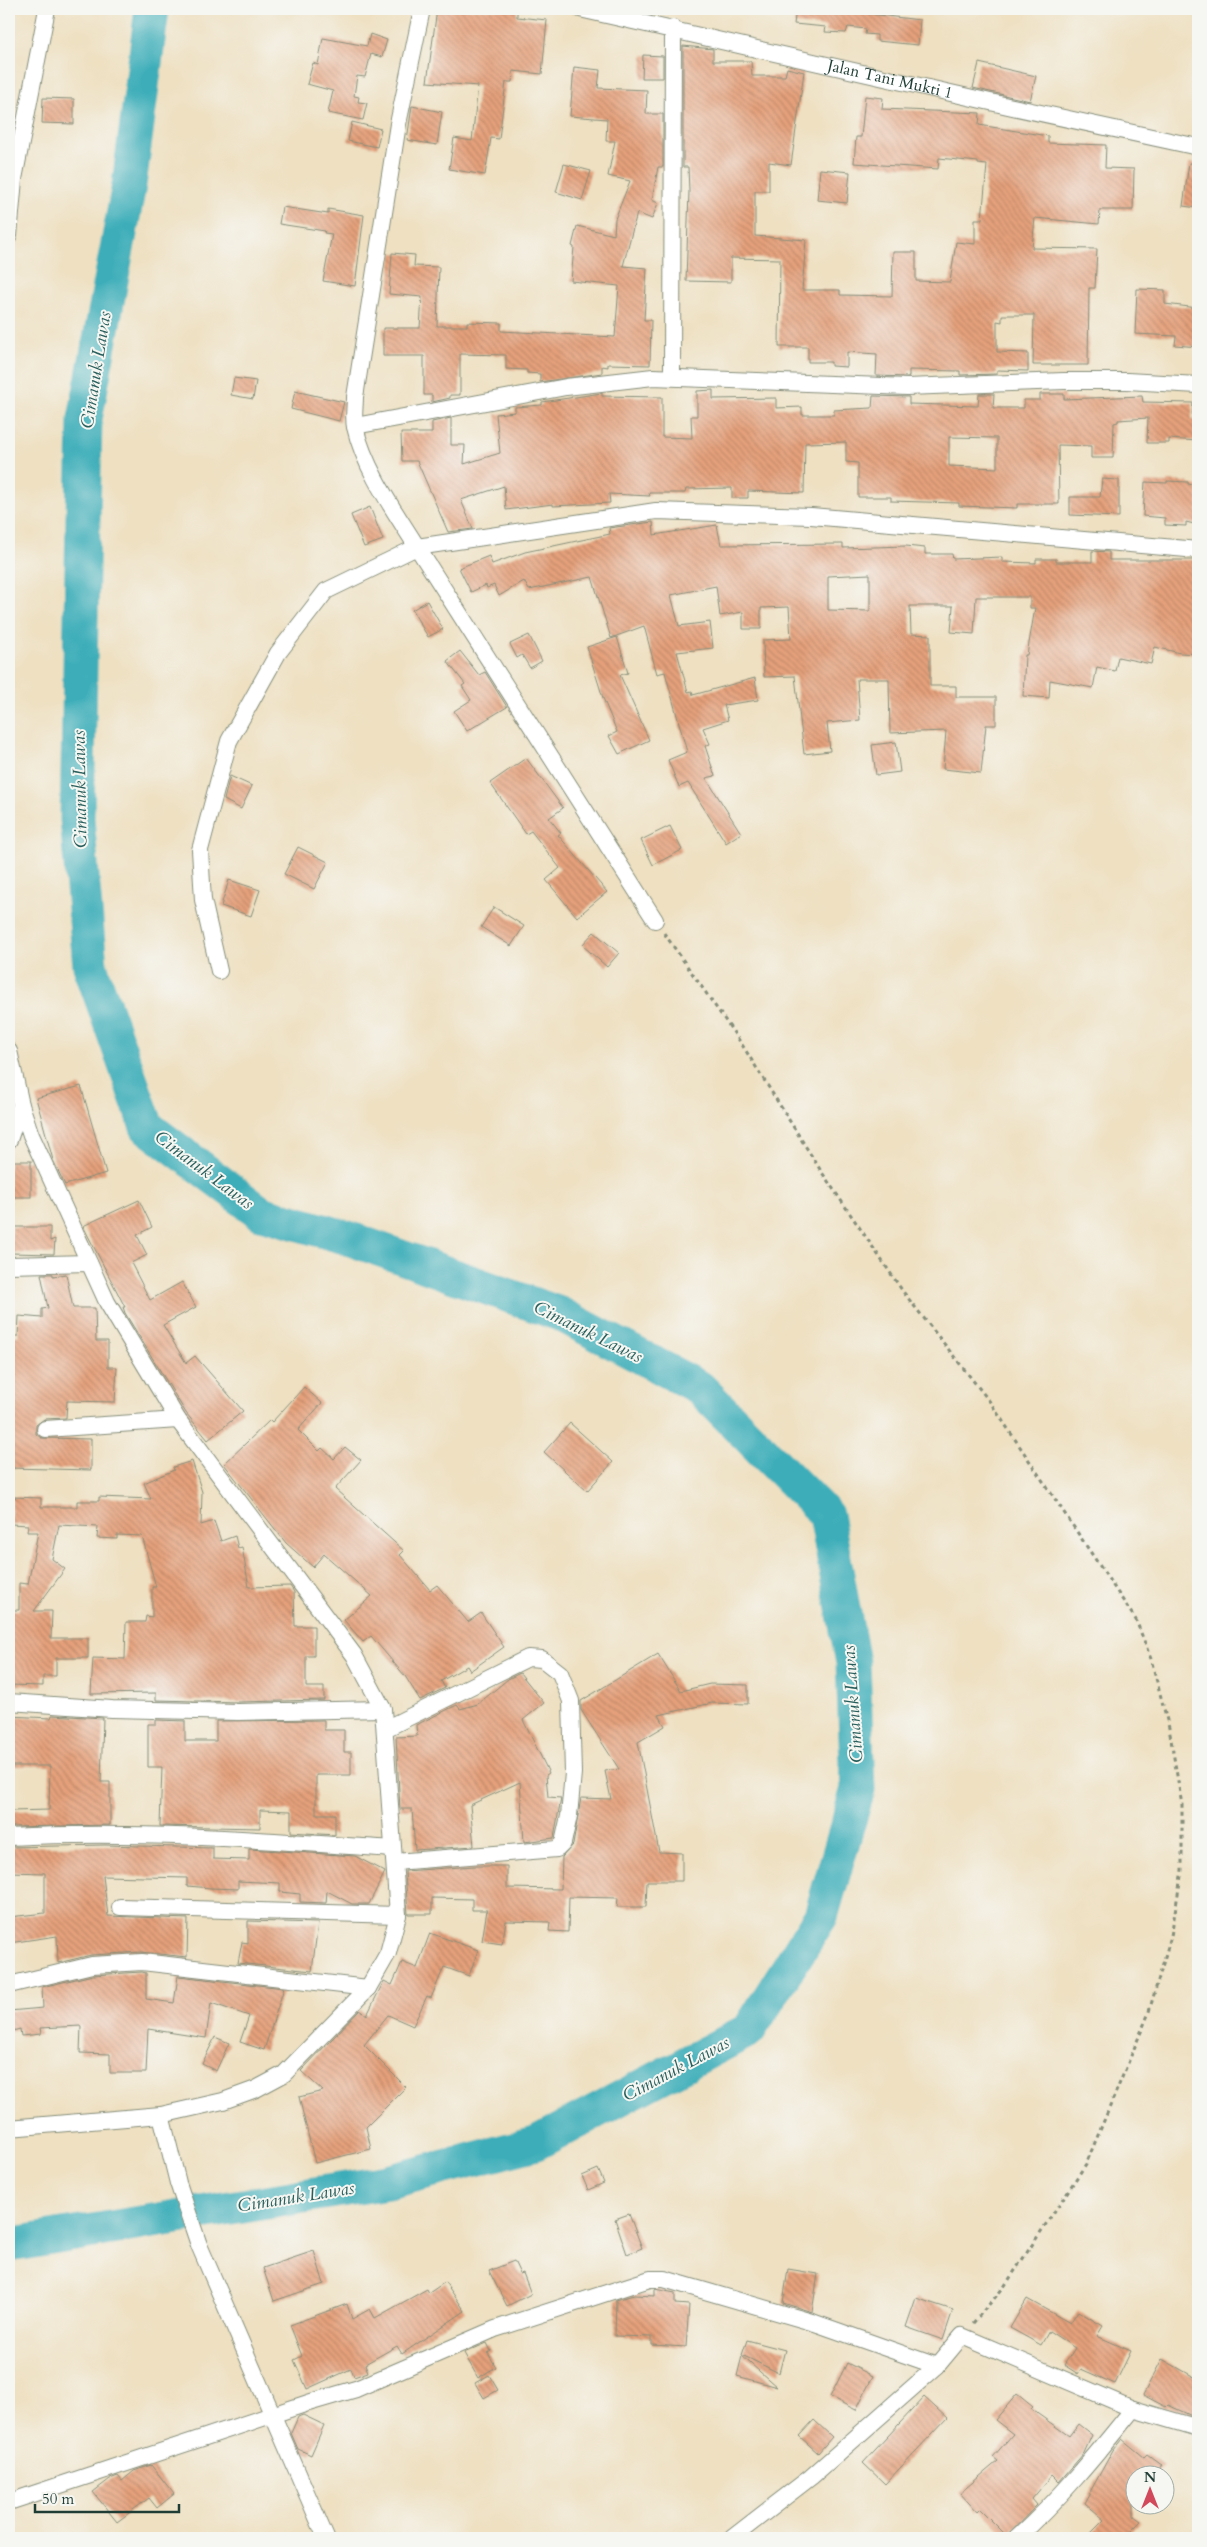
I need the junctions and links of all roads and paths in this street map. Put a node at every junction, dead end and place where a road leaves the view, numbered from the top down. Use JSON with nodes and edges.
{"nodes":[{"id":1,"x":47,"y":9,"type":"edge"},
{"id":2,"x":422,"y":9,"type":"edge"},
{"id":3,"x":580,"y":9,"type":"edge"},
{"id":4,"x":673,"y":28,"type":"junction"},
{"id":5,"x":1198,"y":147,"type":"edge"},
{"id":6,"x":9,"y":236,"type":"edge"},
{"id":7,"x":672,"y":377,"type":"junction"},
{"id":8,"x":1198,"y":384,"type":"edge"},
{"id":9,"x":354,"y":426,"type":"junction"},
{"id":10,"x":417,"y":547,"type":"junction"},
{"id":11,"x":1198,"y":550,"type":"edge"},
{"id":12,"x":655,"y":920,"type":"joint"},
{"id":13,"x":219,"y":971,"type":"dead end"},
{"id":14,"x":9,"y":1051,"type":"edge"},
{"id":15,"x":21,"y":1105,"type":"junction"},
{"id":16,"x":9,"y":1140,"type":"edge"},
{"id":17,"x":89,"y":1263,"type":"junction"},
{"id":18,"x":9,"y":1265,"type":"edge"},
{"id":19,"x":178,"y":1420,"type":"junction"},
{"id":20,"x":45,"y":1429,"type":"dead end"},
{"id":21,"x":9,"y":1702,"type":"edge"},
{"id":22,"x":382,"y":1709,"type":"junction"},
{"id":23,"x":385,"y":1729,"type":"junction"},
{"id":24,"x":9,"y":1837,"type":"edge"},
{"id":25,"x":394,"y":1856,"type":"junction"},
{"id":26,"x":120,"y":1907,"type":"dead end"},
{"id":27,"x":398,"y":1915,"type":"junction"},
{"id":28,"x":9,"y":1985,"type":"edge"},
{"id":29,"x":368,"y":1988,"type":"junction"},
{"id":30,"x":161,"y":2116,"type":"junction"},
{"id":31,"x":9,"y":2128,"type":"edge"},
{"id":32,"x":962,"y":2336,"type":"junction"},
{"id":33,"x":937,"y":2366,"type":"junction"},
{"id":34,"x":1132,"y":2409,"type":"junction"},
{"id":35,"x":272,"y":2415,"type":"junction"},
{"id":36,"x":1198,"y":2428,"type":"edge"},
{"id":37,"x":9,"y":2502,"type":"edge"},
{"id":38,"x":326,"y":2538,"type":"edge"},
{"id":39,"x":732,"y":2538,"type":"edge"},
{"id":40,"x":1017,"y":2538,"type":"edge"}],
"edges":[{"from":1,"to":6,"type":"street"},
{"from":2,"to":9,"type":"street"},
{"from":3,"to":4,"type":"street","name":"Jalan Tani Mukti 1"},
{"from":4,"to":5,"type":"street","name":"Jalan Tani Mukti 1"},
{"from":4,"to":7,"type":"street"},
{"from":7,"to":8,"type":"street"},
{"from":7,"to":9,"type":"street"},
{"from":9,"to":10,"type":"street"},
{"from":10,"to":11,"type":"street"},
{"from":10,"to":12,"type":"street"},
{"from":10,"to":13,"type":"street"},
{"from":12,"to":32,"type":"path"},
{"from":14,"to":15,"type":"street"},
{"from":15,"to":16,"type":"street"},
{"from":15,"to":17,"type":"street"},
{"from":17,"to":18,"type":"street"},
{"from":17,"to":19,"type":"street"},
{"from":19,"to":20,"type":"street"},
{"from":19,"to":22,"type":"street"},
{"from":21,"to":22,"type":"street"},
{"from":22,"to":23,"type":"street"},
{"from":23,"to":25,"type":"street"},
{"from":23,"to":25,"type":"street"},
{"from":24,"to":25,"type":"street"},
{"from":25,"to":27,"type":"street"},
{"from":26,"to":27,"type":"street"},
{"from":27,"to":29,"type":"street"},
{"from":28,"to":29,"type":"street"},
{"from":29,"to":30,"type":"street"},
{"from":30,"to":31,"type":"street"},
{"from":30,"to":35,"type":"street"},
{"from":32,"to":33,"type":"street"},
{"from":32,"to":34,"type":"street"},
{"from":33,"to":35,"type":"street"},
{"from":33,"to":39,"type":"street"},
{"from":34,"to":36,"type":"street"},
{"from":34,"to":40,"type":"street"},
{"from":35,"to":37,"type":"street"},
{"from":35,"to":38,"type":"street"}]}
